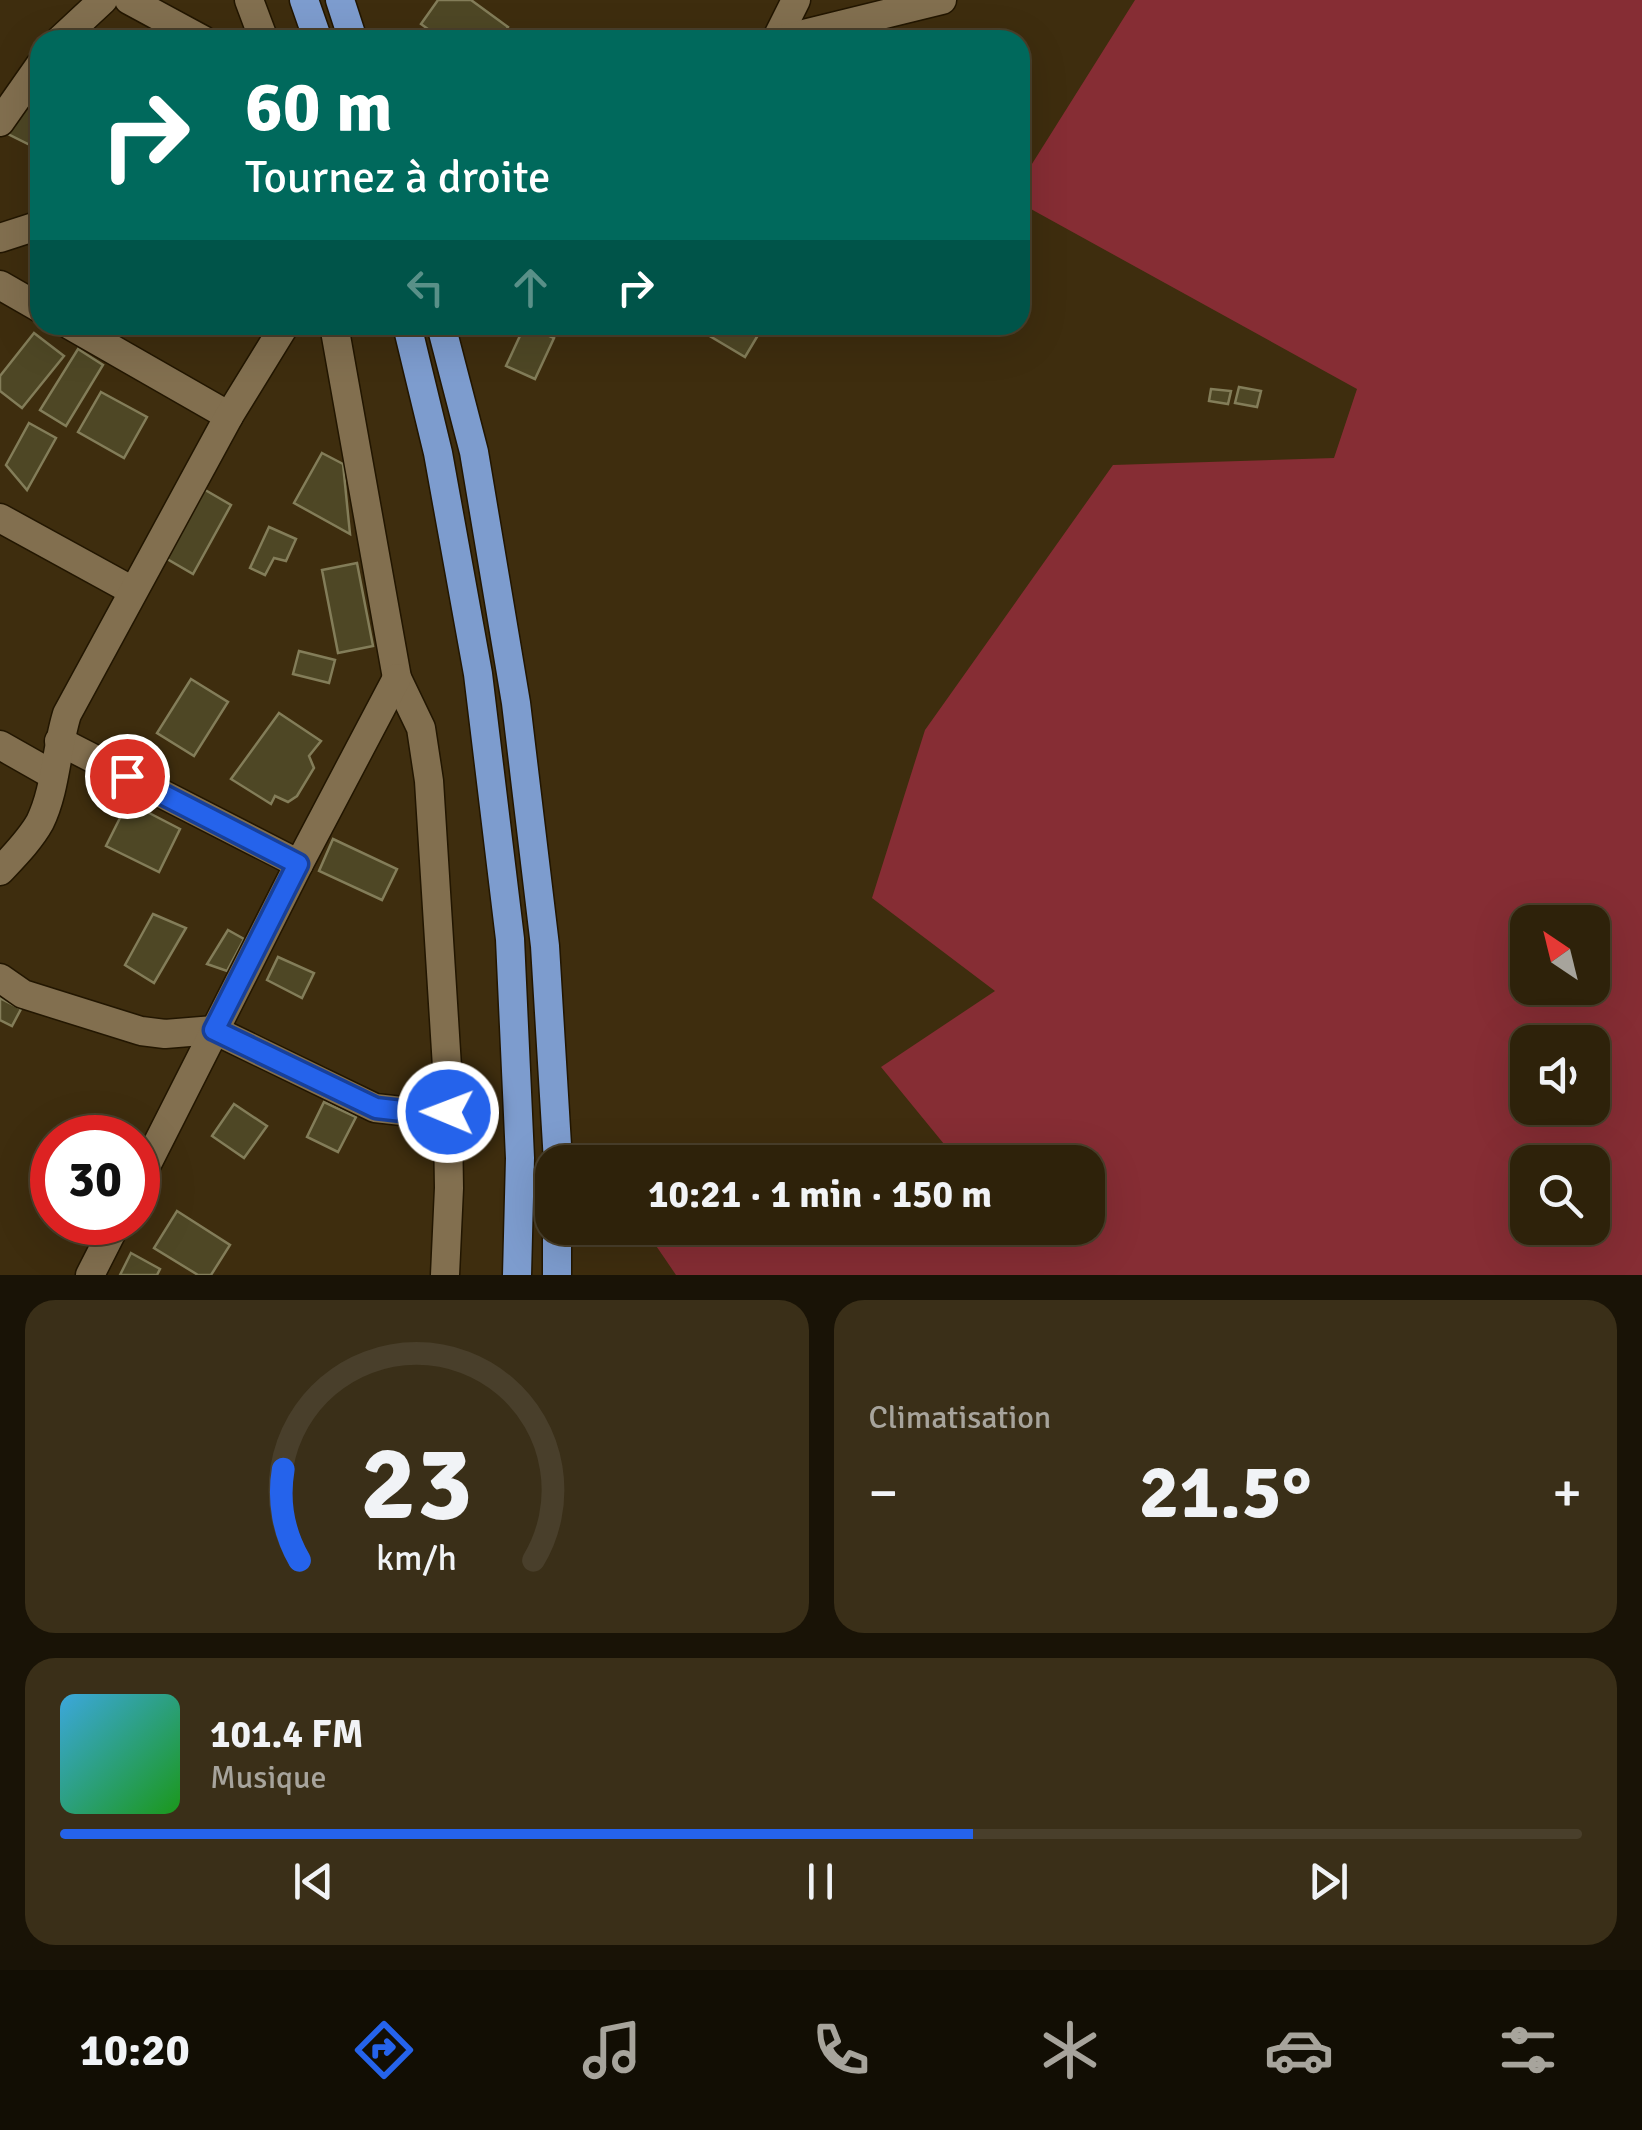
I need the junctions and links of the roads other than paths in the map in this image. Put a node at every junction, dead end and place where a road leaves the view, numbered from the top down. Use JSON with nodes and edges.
{"nodes":[{"id":1,"x":103,"y":0,"type":"edge"},
{"id":2,"x":129,"y":0,"type":"edge"},
{"id":3,"x":249,"y":0,"type":"edge"},
{"id":4,"x":304,"y":0,"type":"edge"},
{"id":5,"x":340,"y":0,"type":"edge"},
{"id":6,"x":796,"y":0,"type":"edge"},
{"id":7,"x":942,"y":0,"type":"edge"},
{"id":8,"x":71,"y":30,"type":"edge"},
{"id":9,"x":184,"y":30,"type":"edge"},
{"id":10,"x":260,"y":30,"type":"edge"},
{"id":11,"x":314,"y":30,"type":"edge"},
{"id":12,"x":350,"y":30,"type":"edge"},
{"id":13,"x":782,"y":30,"type":"edge"},
{"id":14,"x":819,"y":30,"type":"edge"},
{"id":15,"x":30,"y":80,"type":"edge"},
{"id":16,"x":0,"y":122,"type":"edge"},
{"id":17,"x":30,"y":228,"type":"edge"},
{"id":18,"x":0,"y":238,"type":"edge"},
{"id":19,"x":0,"y":285,"type":"edge"},
{"id":20,"x":30,"y":302,"type":"edge"},
{"id":21,"x":87,"y":335,"type":"edge"},
{"id":22,"x":279,"y":335,"type":"edge"},
{"id":23,"x":336,"y":335,"type":"edge"},
{"id":24,"x":409,"y":335,"type":"edge"},
{"id":25,"x":444,"y":335,"type":"edge"},
{"id":26,"x":229,"y":416,"type":"junction"},
{"id":27,"x":0,"y":518,"type":"edge"},
{"id":28,"x":133,"y":591,"type":"junction"},
{"id":29,"x":397,"y":678,"type":"junction"},
{"id":30,"x":59,"y":741,"type":"junction"},
{"id":31,"x":0,"y":745,"type":"edge"},
{"id":32,"x":53,"y":775,"type":"junction"},
{"id":33,"x":298,"y":864,"type":"junction"},
{"id":34,"x":0,"y":870,"type":"edge"},
{"id":35,"x":0,"y":978,"type":"edge"},
{"id":36,"x":214,"y":1030,"type":"junction"},
{"id":37,"x":448,"y":1112,"type":"junction"},
{"id":38,"x":160,"y":1138,"type":"edge"},
{"id":39,"x":557,"y":1145,"type":"edge"},
{"id":40,"x":105,"y":1245,"type":"edge"},
{"id":41,"x":557,"y":1245,"type":"edge"},
{"id":42,"x":90,"y":1275,"type":"edge"},
{"id":43,"x":445,"y":1275,"type":"edge"},
{"id":44,"x":517,"y":1275,"type":"edge"},
{"id":45,"x":557,"y":1275,"type":"edge"}],
"edges":[{"from":1,"to":8,"type":"street"},
{"from":2,"to":9,"type":"street"},
{"from":3,"to":10,"type":"street"},
{"from":4,"to":11,"type":"highway"},
{"from":5,"to":12,"type":"highway"},
{"from":6,"to":13,"type":"street"},
{"from":7,"to":14,"type":"street"},
{"from":15,"to":16,"type":"street"},
{"from":17,"to":18,"type":"street"},
{"from":19,"to":20,"type":"street"},
{"from":21,"to":26,"type":"street"},
{"from":22,"to":26,"type":"street"},
{"from":23,"to":29,"type":"street"},
{"from":24,"to":44,"type":"highway"},
{"from":25,"to":39,"type":"highway"},
{"from":26,"to":28,"type":"street"},
{"from":27,"to":28,"type":"street"},
{"from":28,"to":30,"type":"street"},
{"from":29,"to":33,"type":"street"},
{"from":29,"to":37,"type":"street"},
{"from":30,"to":32,"type":"street"},
{"from":30,"to":33,"type":"street"},
{"from":31,"to":32,"type":"street"},
{"from":32,"to":34,"type":"street"},
{"from":33,"to":36,"type":"street"},
{"from":35,"to":36,"type":"street"},
{"from":36,"to":37,"type":"street"},
{"from":36,"to":38,"type":"street"},
{"from":37,"to":43,"type":"street"},
{"from":40,"to":42,"type":"street"},
{"from":41,"to":45,"type":"highway"}]}
